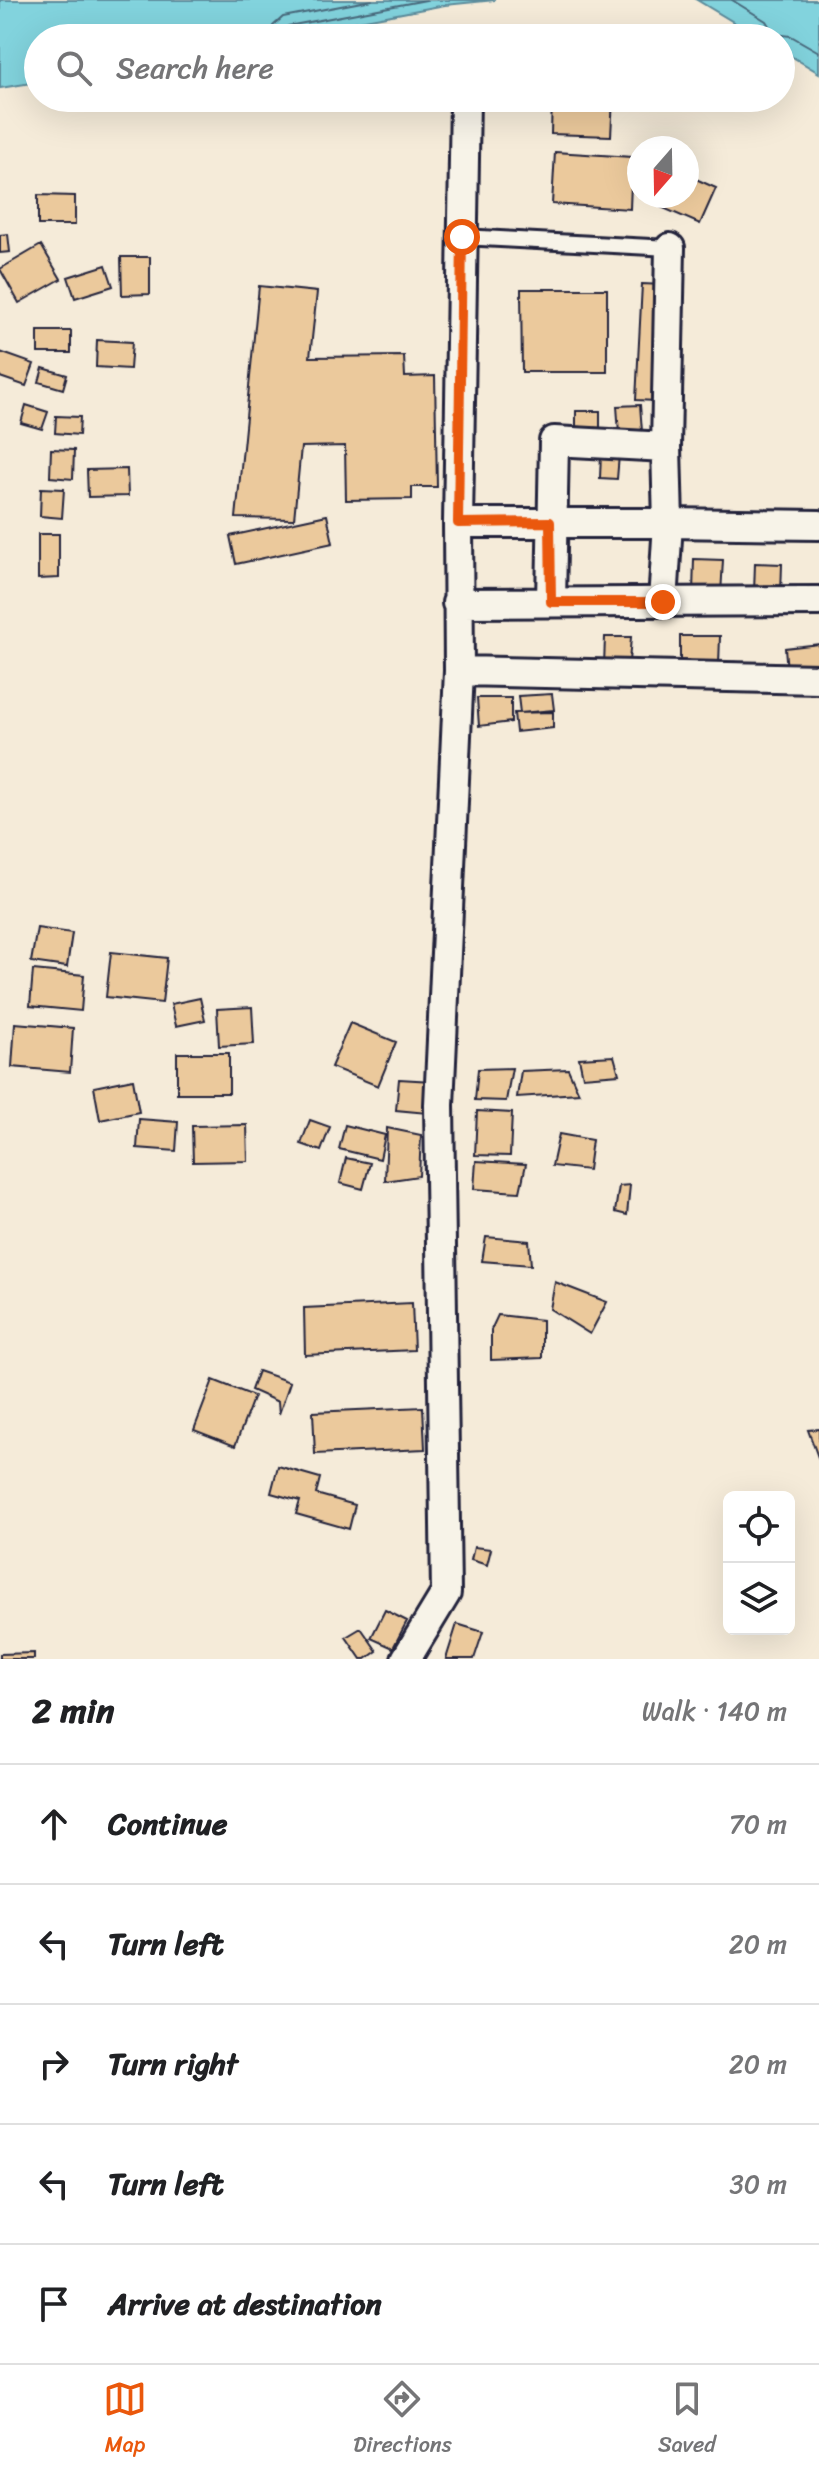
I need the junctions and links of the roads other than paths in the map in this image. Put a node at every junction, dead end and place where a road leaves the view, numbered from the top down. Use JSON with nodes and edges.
{"nodes":[{"id":1,"x":465,"y":112,"type":"edge"},
{"id":2,"x":462,"y":237,"type":"junction"},
{"id":3,"x":670,"y":248,"type":"joint"},
{"id":4,"x":666,"y":447,"type":"junction"},
{"id":5,"x":550,"y":522,"type":"junction"},
{"id":6,"x":458,"y":523,"type":"junction"},
{"id":7,"x":668,"y":523,"type":"junction"},
{"id":8,"x":819,"y":525,"type":"edge"},
{"id":9,"x":819,"y":601,"type":"edge"},
{"id":10,"x":551,"y":602,"type":"junction"},
{"id":11,"x":663,"y":602,"type":"junction"},
{"id":12,"x":457,"y":603,"type":"junction"},
{"id":13,"x":459,"y":671,"type":"junction"},
{"id":14,"x":819,"y":679,"type":"edge"},
{"id":15,"x":406,"y":1659,"type":"edge"}],
"edges":[{"from":1,"to":2,"type":"street"},
{"from":2,"to":3,"type":"lane"},
{"from":2,"to":6,"type":"street"},
{"from":3,"to":4,"type":"street"},
{"from":4,"to":5,"type":"street"},
{"from":4,"to":7,"type":"street"},
{"from":5,"to":6,"type":"street"},
{"from":5,"to":7,"type":"street"},
{"from":5,"to":10,"type":"street"},
{"from":6,"to":12,"type":"street"},
{"from":7,"to":8,"type":"street"},
{"from":7,"to":11,"type":"street"},
{"from":9,"to":11,"type":"street"},
{"from":10,"to":11,"type":"street"},
{"from":10,"to":12,"type":"street"},
{"from":12,"to":13,"type":"street"},
{"from":13,"to":14,"type":"street"},
{"from":13,"to":15,"type":"street"}]}
